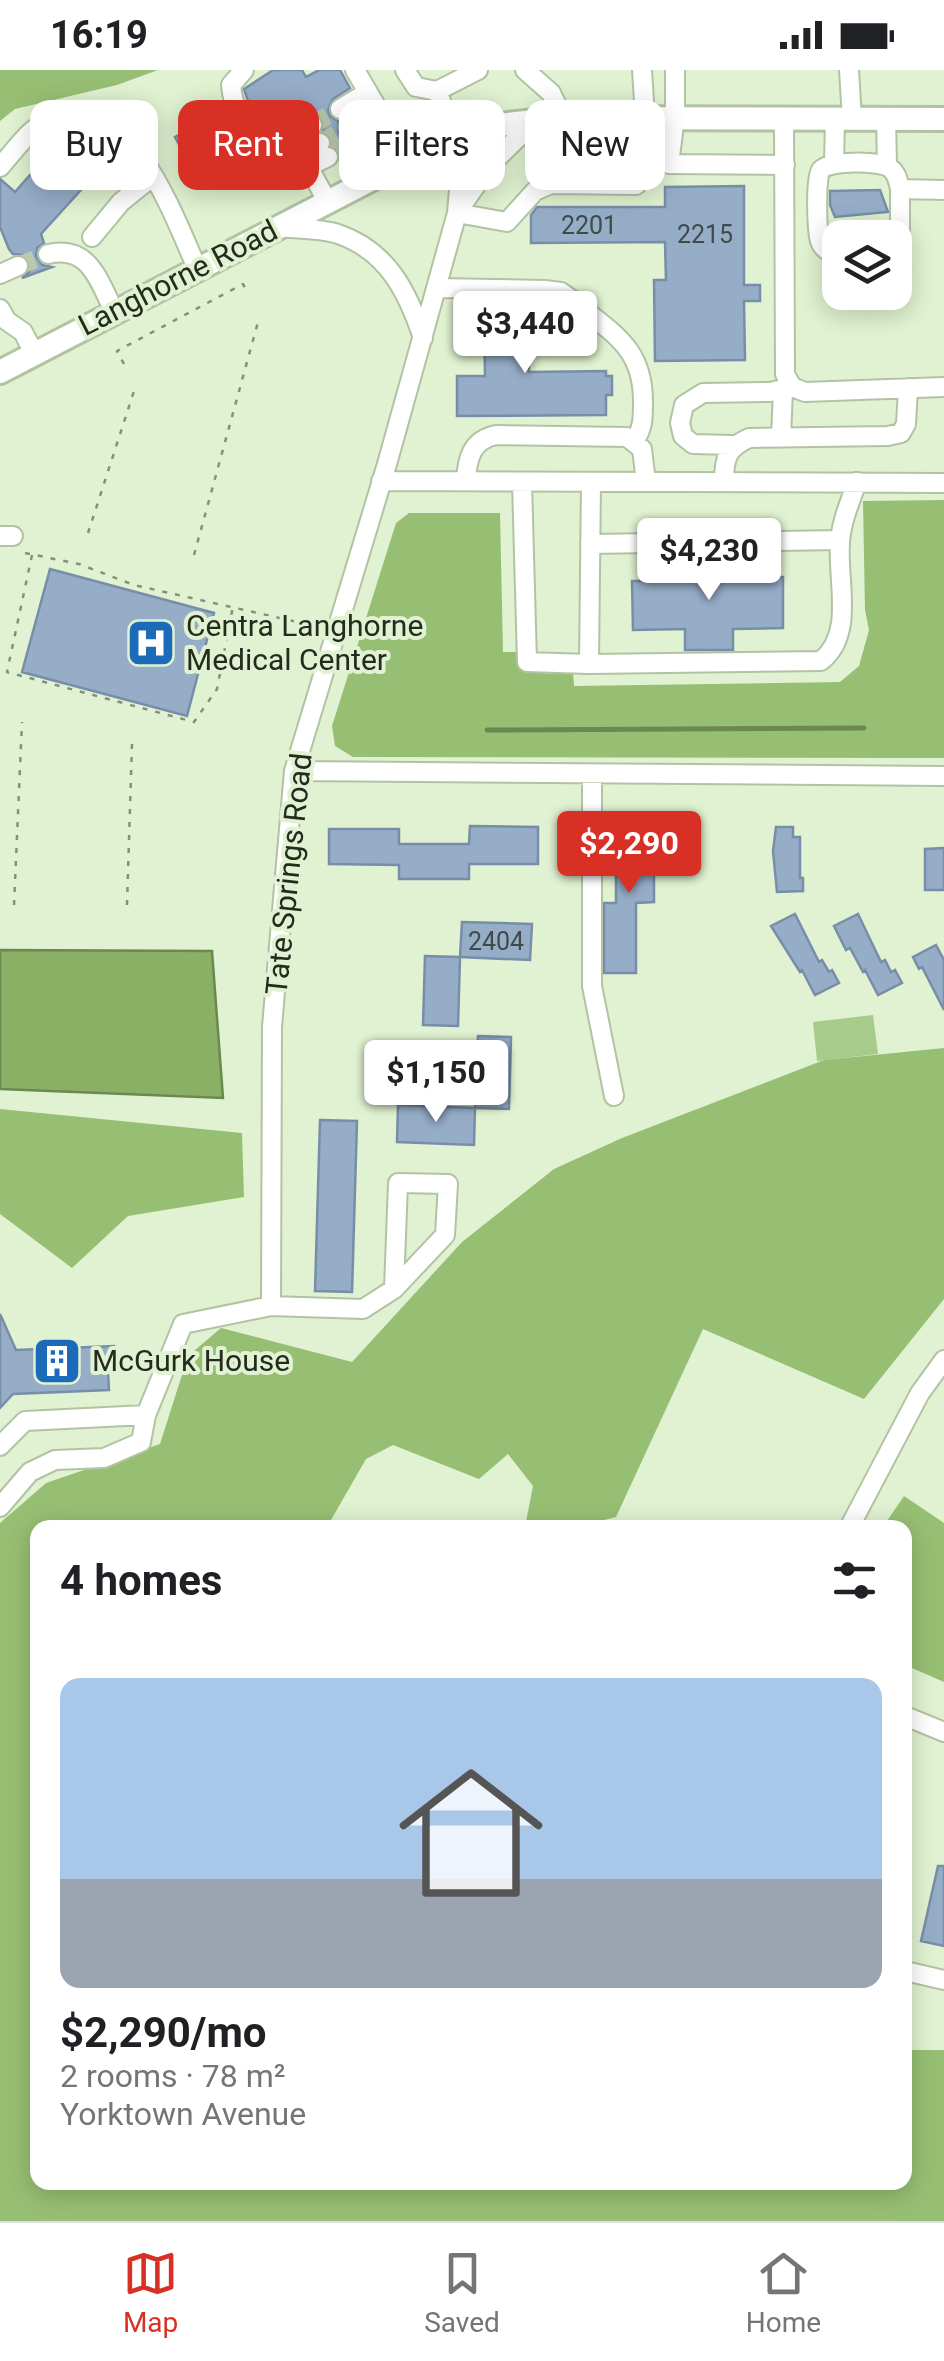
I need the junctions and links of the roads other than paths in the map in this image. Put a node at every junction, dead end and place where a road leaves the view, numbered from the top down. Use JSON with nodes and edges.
{"nodes":[{"id":1,"x":244,"y":70,"type":"edge"},
{"id":2,"x":355,"y":70,"type":"edge"},
{"id":3,"x":405,"y":70,"type":"edge"},
{"id":4,"x":434,"y":70,"type":"edge"},
{"id":5,"x":478,"y":70,"type":"edge"},
{"id":6,"x":525,"y":70,"type":"edge"},
{"id":7,"x":642,"y":70,"type":"edge"},
{"id":8,"x":676,"y":70,"type":"edge"},
{"id":9,"x":849,"y":70,"type":"edge"},
{"id":10,"x":440,"y":89,"type":"junction"},
{"id":11,"x":368,"y":92,"type":"junction"},
{"id":12,"x":232,"y":100,"type":"edge"},
{"id":13,"x":355,"y":100,"type":"tunnel mouth"},
{"id":14,"x":373,"y":100,"type":"edge"},
{"id":15,"x":444,"y":100,"type":"edge"},
{"id":16,"x":554,"y":100,"type":"edge"},
{"id":17,"x":640,"y":100,"type":"edge"},
{"id":18,"x":665,"y":117,"type":"edge"},
{"id":19,"x":675,"y":117,"type":"junction"},
{"id":20,"x":784,"y":119,"type":"junction"},
{"id":21,"x":843,"y":119,"type":"junction"},
{"id":22,"x":886,"y":119,"type":"junction"},
{"id":23,"x":944,"y":119,"type":"edge"},
{"id":24,"x":525,"y":131,"type":"edge"},
{"id":25,"x":30,"y":133,"type":"edge"},
{"id":26,"x":324,"y":150,"type":"tunnel mouth"},
{"id":27,"x":319,"y":152,"type":"edge"},
{"id":28,"x":785,"y":165,"type":"junction"},
{"id":29,"x":887,"y":166,"type":"junction"},
{"id":30,"x":0,"y":167,"type":"edge"},
{"id":31,"x":827,"y":168,"type":"junction"},
{"id":32,"x":319,"y":187,"type":"edge"},
{"id":33,"x":158,"y":189,"type":"edge"},
{"id":34,"x":900,"y":189,"type":"junction"},
{"id":35,"x":135,"y":190,"type":"edge"},
{"id":36,"x":345,"y":190,"type":"edge"},
{"id":37,"x":459,"y":190,"type":"edge"},
{"id":38,"x":535,"y":190,"type":"edge"},
{"id":39,"x":944,"y":190,"type":"edge"},
{"id":40,"x":326,"y":200,"type":"junction"},
{"id":41,"x":457,"y":213,"type":"junction"},
{"id":42,"x":900,"y":220,"type":"edge"},
{"id":43,"x":276,"y":227,"type":"junction"},
{"id":44,"x":92,"y":238,"type":"dead end"},
{"id":45,"x":822,"y":242,"type":"edge"},
{"id":46,"x":48,"y":254,"type":"tunnel mouth"},
{"id":47,"x":197,"y":268,"type":"junction"},
{"id":48,"x":438,"y":288,"type":"junction"},
{"id":49,"x":0,"y":309,"type":"edge"},
{"id":50,"x":114,"y":311,"type":"junction"},
{"id":51,"x":423,"y":338,"type":"junction"},
{"id":52,"x":34,"y":353,"type":"junction"},
{"id":53,"x":0,"y":372,"type":"edge"},
{"id":54,"x":944,"y":387,"type":"edge"},
{"id":55,"x":788,"y":388,"type":"junction"},
{"id":56,"x":908,"y":388,"type":"junction"},
{"id":57,"x":781,"y":438,"type":"junction"},
{"id":58,"x":631,"y":439,"type":"junction"},
{"id":59,"x":732,"y":446,"type":"junction"},
{"id":60,"x":381,"y":481,"type":"junction"},
{"id":61,"x":466,"y":481,"type":"junction"},
{"id":62,"x":522,"y":482,"type":"junction"},
{"id":63,"x":591,"y":482,"type":"junction"},
{"id":64,"x":646,"y":482,"type":"junction"},
{"id":65,"x":724,"y":482,"type":"junction"},
{"id":66,"x":856,"y":482,"type":"junction"},
{"id":67,"x":944,"y":483,"type":"edge"},
{"id":68,"x":840,"y":540,"type":"junction"},
{"id":69,"x":590,"y":544,"type":"junction"},
{"id":70,"x":589,"y":664,"type":"junction"},
{"id":71,"x":294,"y":772,"type":"junction"},
{"id":72,"x":592,"y":774,"type":"junction"},
{"id":73,"x":944,"y":776,"type":"edge"},
{"id":74,"x":614,"y":1096,"type":"dead end"},
{"id":75,"x":394,"y":1288,"type":"junction"},
{"id":76,"x":271,"y":1306,"type":"junction"},
{"id":77,"x":944,"y":1360,"type":"edge"},
{"id":78,"x":146,"y":1415,"type":"junction"},
{"id":79,"x":0,"y":1446,"type":"edge"},
{"id":80,"x":0,"y":1507,"type":"edge"},
{"id":81,"x":853,"y":1520,"type":"edge"},
{"id":82,"x":912,"y":1719,"type":"edge"},
{"id":83,"x":944,"y":1732,"type":"edge"},
{"id":84,"x":912,"y":1973,"type":"edge"},
{"id":85,"x":944,"y":1980,"type":"edge"}],
"edges":[{"from":1,"to":12,"type":"street"},
{"from":2,"to":11,"type":"street"},
{"from":3,"to":10,"type":"street"},
{"from":4,"to":10,"type":"street","name":"Tate Springs Road"},
{"from":5,"to":10,"type":"street"},
{"from":6,"to":16,"type":"street"},
{"from":7,"to":17,"type":"street"},
{"from":8,"to":19,"type":"street"},
{"from":9,"to":21,"type":"street"},
{"from":10,"to":15,"type":"street","name":"Tate Springs Road"},
{"from":11,"to":13,"type":"street"},
{"from":11,"to":14,"type":"street"},
{"from":18,"to":19,"type":"main road","name":"Langhorne Road"},
{"from":19,"to":20,"type":"main road","name":"Langhorne Road"},
{"from":19,"to":28,"type":"street"},
{"from":20,"to":21,"type":"main road","name":"Langhorne Road"},
{"from":20,"to":28,"type":"street"},
{"from":21,"to":22,"type":"main road","name":"Langhorne Road"},
{"from":21,"to":31,"type":"street"},
{"from":22,"to":23,"type":"main road","name":"Langhorne Road"},
{"from":22,"to":29,"type":"street"},
{"from":24,"to":41,"type":"street","name":"Tate Springs Road"},
{"from":25,"to":30,"type":"street"},
{"from":26,"to":27,"type":"street"},
{"from":28,"to":55,"type":"street"},
{"from":29,"to":31,"type":"street"},
{"from":29,"to":34,"type":"street"},
{"from":31,"to":45,"type":"street"},
{"from":32,"to":40,"type":"street"},
{"from":33,"to":47,"type":"street"},
{"from":34,"to":39,"type":"street"},
{"from":34,"to":42,"type":"street"},
{"from":35,"to":44,"type":"street"},
{"from":36,"to":40,"type":"main road","name":"Langhorne Road"},
{"from":37,"to":41,"type":"street","name":"Tate Springs Road"},
{"from":38,"to":41,"type":"street"},
{"from":40,"to":43,"type":"main road","name":"Langhorne Road"},
{"from":41,"to":48,"type":"street","name":"Tate Springs Road"},
{"from":43,"to":47,"type":"main road","name":"Langhorne Road"},
{"from":43,"to":51,"type":"street"},
{"from":46,"to":50,"type":"street"},
{"from":47,"to":50,"type":"main road","name":"Langhorne Road"},
{"from":48,"to":51,"type":"street","name":"Tate Springs Road"},
{"from":48,"to":58,"type":"street"},
{"from":49,"to":52,"type":"street"},
{"from":50,"to":52,"type":"main road","name":"Langhorne Road"},
{"from":51,"to":60,"type":"street","name":"Tate Springs Road"},
{"from":52,"to":53,"type":"main road","name":"Langhorne Road"},
{"from":54,"to":56,"type":"street"},
{"from":55,"to":56,"type":"street"},
{"from":55,"to":57,"type":"street"},
{"from":55,"to":59,"type":"street"},
{"from":56,"to":57,"type":"street"},
{"from":57,"to":59,"type":"street"},
{"from":58,"to":61,"type":"street"},
{"from":58,"to":64,"type":"street"},
{"from":59,"to":65,"type":"street"},
{"from":60,"to":61,"type":"street"},
{"from":60,"to":71,"type":"street","name":"Tate Springs Road"},
{"from":61,"to":62,"type":"street"},
{"from":62,"to":63,"type":"street"},
{"from":62,"to":70,"type":"street"},
{"from":63,"to":64,"type":"street"},
{"from":63,"to":69,"type":"street"},
{"from":64,"to":65,"type":"street"},
{"from":65,"to":66,"type":"street"},
{"from":66,"to":67,"type":"street"},
{"from":66,"to":68,"type":"street"},
{"from":68,"to":69,"type":"street"},
{"from":68,"to":70,"type":"street"},
{"from":69,"to":70,"type":"street"},
{"from":71,"to":72,"type":"street"},
{"from":71,"to":76,"type":"street","name":"Tate Springs Road"},
{"from":72,"to":73,"type":"street"},
{"from":72,"to":74,"type":"street"},
{"from":75,"to":75,"type":"street"},
{"from":75,"to":76,"type":"street"},
{"from":76,"to":78,"type":"street"},
{"from":77,"to":81,"type":"street"},
{"from":78,"to":79,"type":"street"},
{"from":78,"to":80,"type":"street"},
{"from":82,"to":83,"type":"street"},
{"from":84,"to":85,"type":"street"}]}
